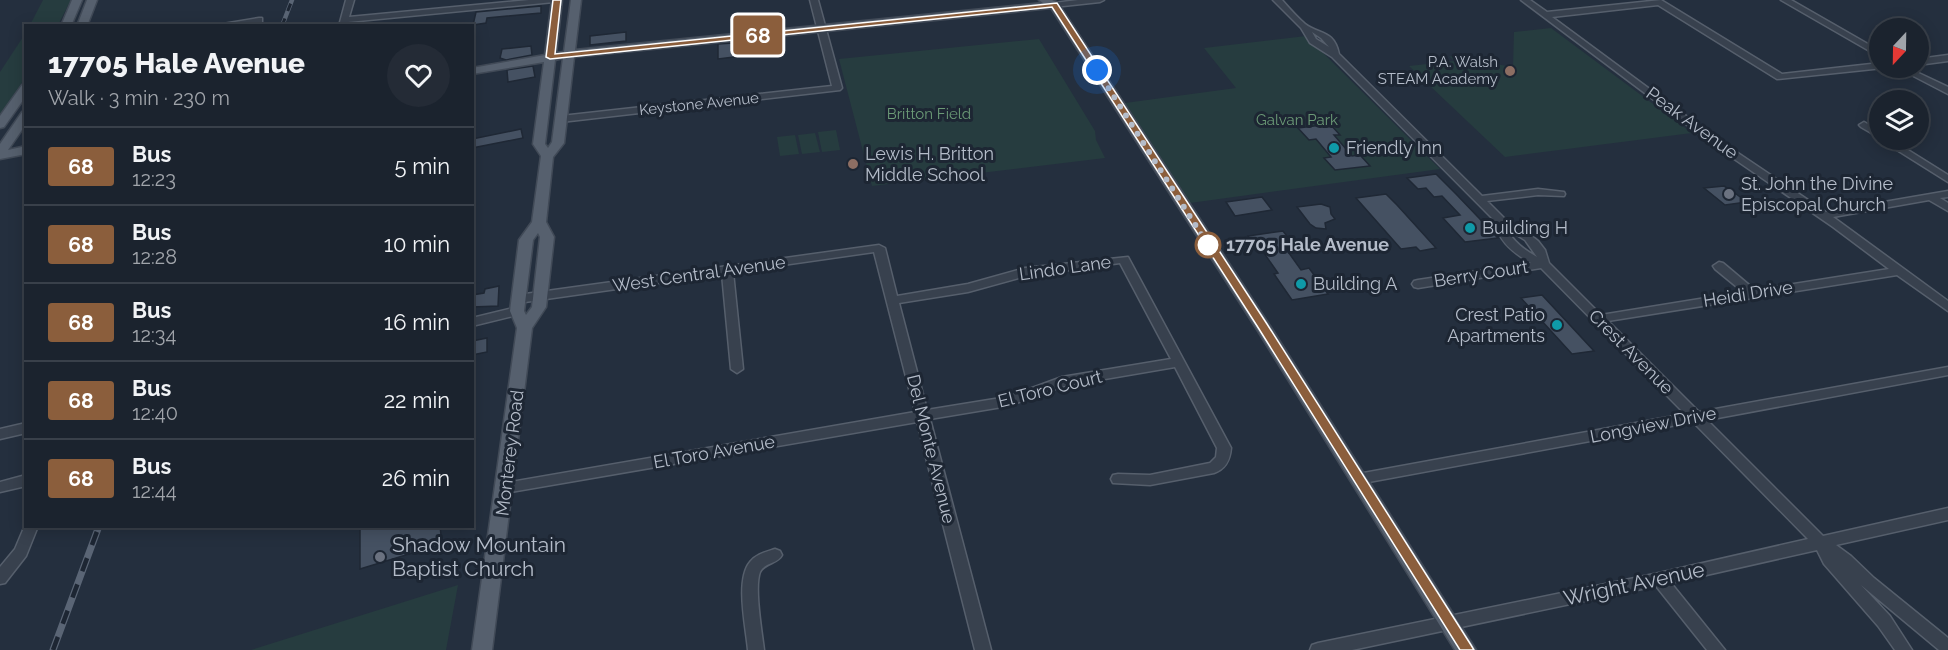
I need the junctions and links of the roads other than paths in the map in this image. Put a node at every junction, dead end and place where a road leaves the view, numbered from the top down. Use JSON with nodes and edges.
{"nodes":[{"id":1,"x":78,"y":0,"type":"edge"},
{"id":2,"x":92,"y":0,"type":"edge"},
{"id":3,"x":350,"y":0,"type":"edge"},
{"id":4,"x":556,"y":0,"type":"edge"},
{"id":5,"x":576,"y":0,"type":"edge"},
{"id":6,"x":814,"y":0,"type":"edge"},
{"id":7,"x":1100,"y":0,"type":"edge"},
{"id":8,"x":1277,"y":0,"type":"edge"},
{"id":9,"x":1525,"y":0,"type":"edge"},
{"id":10,"x":1785,"y":0,"type":"edge"},
{"id":11,"x":1051,"y":2,"type":"edge"},
{"id":12,"x":264,"y":10,"type":"dead end"},
{"id":13,"x":1545,"y":15,"type":"junction"},
{"id":14,"x":258,"y":23,"type":"edge"},
{"id":15,"x":344,"y":23,"type":"edge"},
{"id":16,"x":67,"y":24,"type":"edge"},
{"id":17,"x":83,"y":24,"type":"edge"},
{"id":18,"x":823,"y":28,"type":"junction"},
{"id":19,"x":1869,"y":49,"type":"edge"},
{"id":20,"x":569,"y":54,"type":"junction"},
{"id":21,"x":550,"y":57,"type":"junction"},
{"id":22,"x":1948,"y":58,"type":"edge"},
{"id":23,"x":1929,"y":61,"type":"edge"},
{"id":24,"x":1869,"y":67,"type":"edge"},
{"id":25,"x":474,"y":70,"type":"edge"},
{"id":26,"x":1922,"y":78,"type":"edge"},
{"id":27,"x":24,"y":90,"type":"edge"},
{"id":28,"x":1948,"y":91,"type":"edge"},
{"id":29,"x":24,"y":117,"type":"edge"},
{"id":30,"x":561,"y":119,"type":"junction"},
{"id":31,"x":0,"y":124,"type":"edge"},
{"id":32,"x":1864,"y":125,"type":"dead end"},
{"id":33,"x":1869,"y":128,"type":"edge"},
{"id":34,"x":24,"y":150,"type":"edge"},
{"id":35,"x":1902,"y":150,"type":"edge"},
{"id":36,"x":0,"y":154,"type":"edge"},
{"id":37,"x":547,"y":156,"type":"junction"},
{"id":38,"x":1948,"y":179,"type":"edge"},
{"id":39,"x":1560,"y":194,"type":"dead end"},
{"id":40,"x":1948,"y":194,"type":"edge"},
{"id":41,"x":1931,"y":197,"type":"junction"},
{"id":42,"x":1480,"y":199,"type":"junction"},
{"id":43,"x":1948,"y":207,"type":"edge"},
{"id":44,"x":1823,"y":216,"type":"junction"},
{"id":45,"x":539,"y":222,"type":"junction"},
{"id":46,"x":879,"y":248,"type":"joint"},
{"id":47,"x":1544,"y":264,"type":"junction"},
{"id":48,"x":1719,"y":266,"type":"dead end"},
{"id":49,"x":727,"y":270,"type":"junction"},
{"id":50,"x":1897,"y":271,"type":"junction"},
{"id":51,"x":1418,"y":284,"type":"dead end"},
{"id":52,"x":1751,"y":294,"type":"junction"},
{"id":53,"x":540,"y":296,"type":"junction"},
{"id":54,"x":893,"y":300,"type":"junction"},
{"id":55,"x":518,"y":305,"type":"junction"},
{"id":56,"x":1948,"y":307,"type":"edge"},
{"id":57,"x":1599,"y":319,"type":"junction"},
{"id":58,"x":474,"y":321,"type":"edge"},
{"id":59,"x":525,"y":328,"type":"junction"},
{"id":60,"x":1178,"y":362,"type":"junction"},
{"id":61,"x":737,"y":369,"type":"dead end"},
{"id":62,"x":1948,"y":371,"type":"edge"},
{"id":63,"x":922,"y":416,"type":"junction"},
{"id":64,"x":1696,"y":417,"type":"junction"},
{"id":65,"x":24,"y":428,"type":"edge"},
{"id":66,"x":0,"y":434,"type":"edge"},
{"id":67,"x":1118,"y":479,"type":"dead end"},
{"id":68,"x":1358,"y":479,"type":"junction"},
{"id":69,"x":24,"y":481,"type":"edge"},
{"id":70,"x":0,"y":487,"type":"edge"},
{"id":71,"x":505,"y":488,"type":"junction"},
{"id":72,"x":1948,"y":514,"type":"edge"},
{"id":73,"x":30,"y":528,"type":"edge"},
{"id":74,"x":1820,"y":542,"type":"junction"},
{"id":75,"x":775,"y":555,"type":"dead end"},
{"id":76,"x":0,"y":578,"type":"edge"},
{"id":77,"x":1659,"y":579,"type":"junction"},
{"id":78,"x":1448,"y":623,"type":"junction"},
{"id":79,"x":1948,"y":648,"type":"edge"},
{"id":80,"x":482,"y":650,"type":"edge"},
{"id":81,"x":756,"y":650,"type":"edge"},
{"id":82,"x":983,"y":650,"type":"edge"},
{"id":83,"x":1318,"y":650,"type":"edge"},
{"id":84,"x":1466,"y":650,"type":"edge"},
{"id":85,"x":1718,"y":650,"type":"edge"},
{"id":86,"x":1904,"y":650,"type":"edge"}],
"edges":[{"from":1,"to":16,"type":"main road"},
{"from":2,"to":17,"type":"main road"},
{"from":3,"to":15,"type":"street"},
{"from":4,"to":15,"type":"street"},
{"from":4,"to":21,"type":"main road","name":"Monterey Road"},
{"from":5,"to":20,"type":"main road","name":"Monterey Road"},
{"from":6,"to":18,"type":"street"},
{"from":7,"to":11,"type":"street"},
{"from":8,"to":42,"type":"street","name":"Crest Avenue"},
{"from":9,"to":13,"type":"street","name":"Peak Avenue"},
{"from":10,"to":19,"type":"street"},
{"from":11,"to":18,"type":"main road"},
{"from":11,"to":68,"type":"main road"},
{"from":12,"to":14,"type":"street"},
{"from":13,"to":24,"type":"street"},
{"from":13,"to":44,"type":"street","name":"Peak Avenue"},
{"from":18,"to":20,"type":"main road"},
{"from":18,"to":30,"type":"street","name":"Keystone Avenue"},
{"from":20,"to":21,"type":"main road"},
{"from":20,"to":30,"type":"main road","name":"Monterey Road"},
{"from":21,"to":25,"type":"main road"},
{"from":21,"to":37,"type":"main road","name":"Monterey Road"},
{"from":22,"to":23,"type":"street"},
{"from":26,"to":28,"type":"street"},
{"from":27,"to":31,"type":"main road"},
{"from":29,"to":36,"type":"main road"},
{"from":30,"to":37,"type":"main road","name":"Monterey Road"},
{"from":32,"to":33,"type":"street"},
{"from":34,"to":36,"type":"main road"},
{"from":35,"to":38,"type":"street"},
{"from":37,"to":45,"type":"main road","name":"Monterey Road"},
{"from":39,"to":42,"type":"street"},
{"from":40,"to":41,"type":"street"},
{"from":41,"to":43,"type":"street"},
{"from":41,"to":44,"type":"street"},
{"from":42,"to":47,"type":"street","name":"Crest Avenue"},
{"from":44,"to":50,"type":"street","name":"Peak Avenue"},
{"from":45,"to":53,"type":"main road","name":"Monterey Road"},
{"from":45,"to":55,"type":"main road","name":"Monterey Road"},
{"from":46,"to":49,"type":"street","name":"West Central Avenue"},
{"from":46,"to":54,"type":"street","name":"Del Monte Avenue"},
{"from":47,"to":51,"type":"street","name":"Berry Court"},
{"from":47,"to":57,"type":"street","name":"Crest Avenue"},
{"from":48,"to":52,"type":"street"},
{"from":49,"to":53,"type":"street","name":"West Central Avenue"},
{"from":49,"to":61,"type":"street"},
{"from":50,"to":52,"type":"street","name":"Heidi Drive"},
{"from":50,"to":56,"type":"street","name":"Peak Avenue"},
{"from":52,"to":57,"type":"street","name":"Heidi Drive"},
{"from":53,"to":55,"type":"street","name":"West Central Avenue"},
{"from":53,"to":59,"type":"main road","name":"Monterey Road"},
{"from":54,"to":60,"type":"street","name":"Lindo Lane"},
{"from":54,"to":63,"type":"street","name":"Del Monte Avenue"},
{"from":55,"to":58,"type":"street","name":"West Central Avenue"},
{"from":55,"to":59,"type":"main road"},
{"from":57,"to":64,"type":"street","name":"Crest Avenue"},
{"from":59,"to":71,"type":"main road","name":"Monterey Road"},
{"from":60,"to":63,"type":"street","name":"El Toro Court"},
{"from":60,"to":67,"type":"street","name":"Lindo Lane"},
{"from":62,"to":64,"type":"street","name":"Longview Drive"},
{"from":63,"to":71,"type":"street","name":"El Toro Avenue"},
{"from":63,"to":82,"type":"street","name":"Del Monte Avenue"},
{"from":64,"to":68,"type":"street","name":"Longview Drive"},
{"from":64,"to":74,"type":"street","name":"Crest Avenue"},
{"from":65,"to":66,"type":"street"},
{"from":68,"to":78,"type":"main road"},
{"from":69,"to":70,"type":"street"},
{"from":71,"to":80,"type":"main road","name":"Monterey Road"},
{"from":72,"to":74,"type":"street","name":"Wright Avenue"},
{"from":73,"to":76,"type":"street"},
{"from":74,"to":77,"type":"street","name":"Wright Avenue"},
{"from":74,"to":79,"type":"street","name":"Crest Avenue"},
{"from":74,"to":86,"type":"street","name":"Crest Avenue"},
{"from":75,"to":81,"type":"street"},
{"from":77,"to":78,"type":"street","name":"Wright Avenue"},
{"from":77,"to":85,"type":"street"},
{"from":78,"to":83,"type":"street","name":"Wright Avenue"},
{"from":78,"to":84,"type":"main road"}]}
